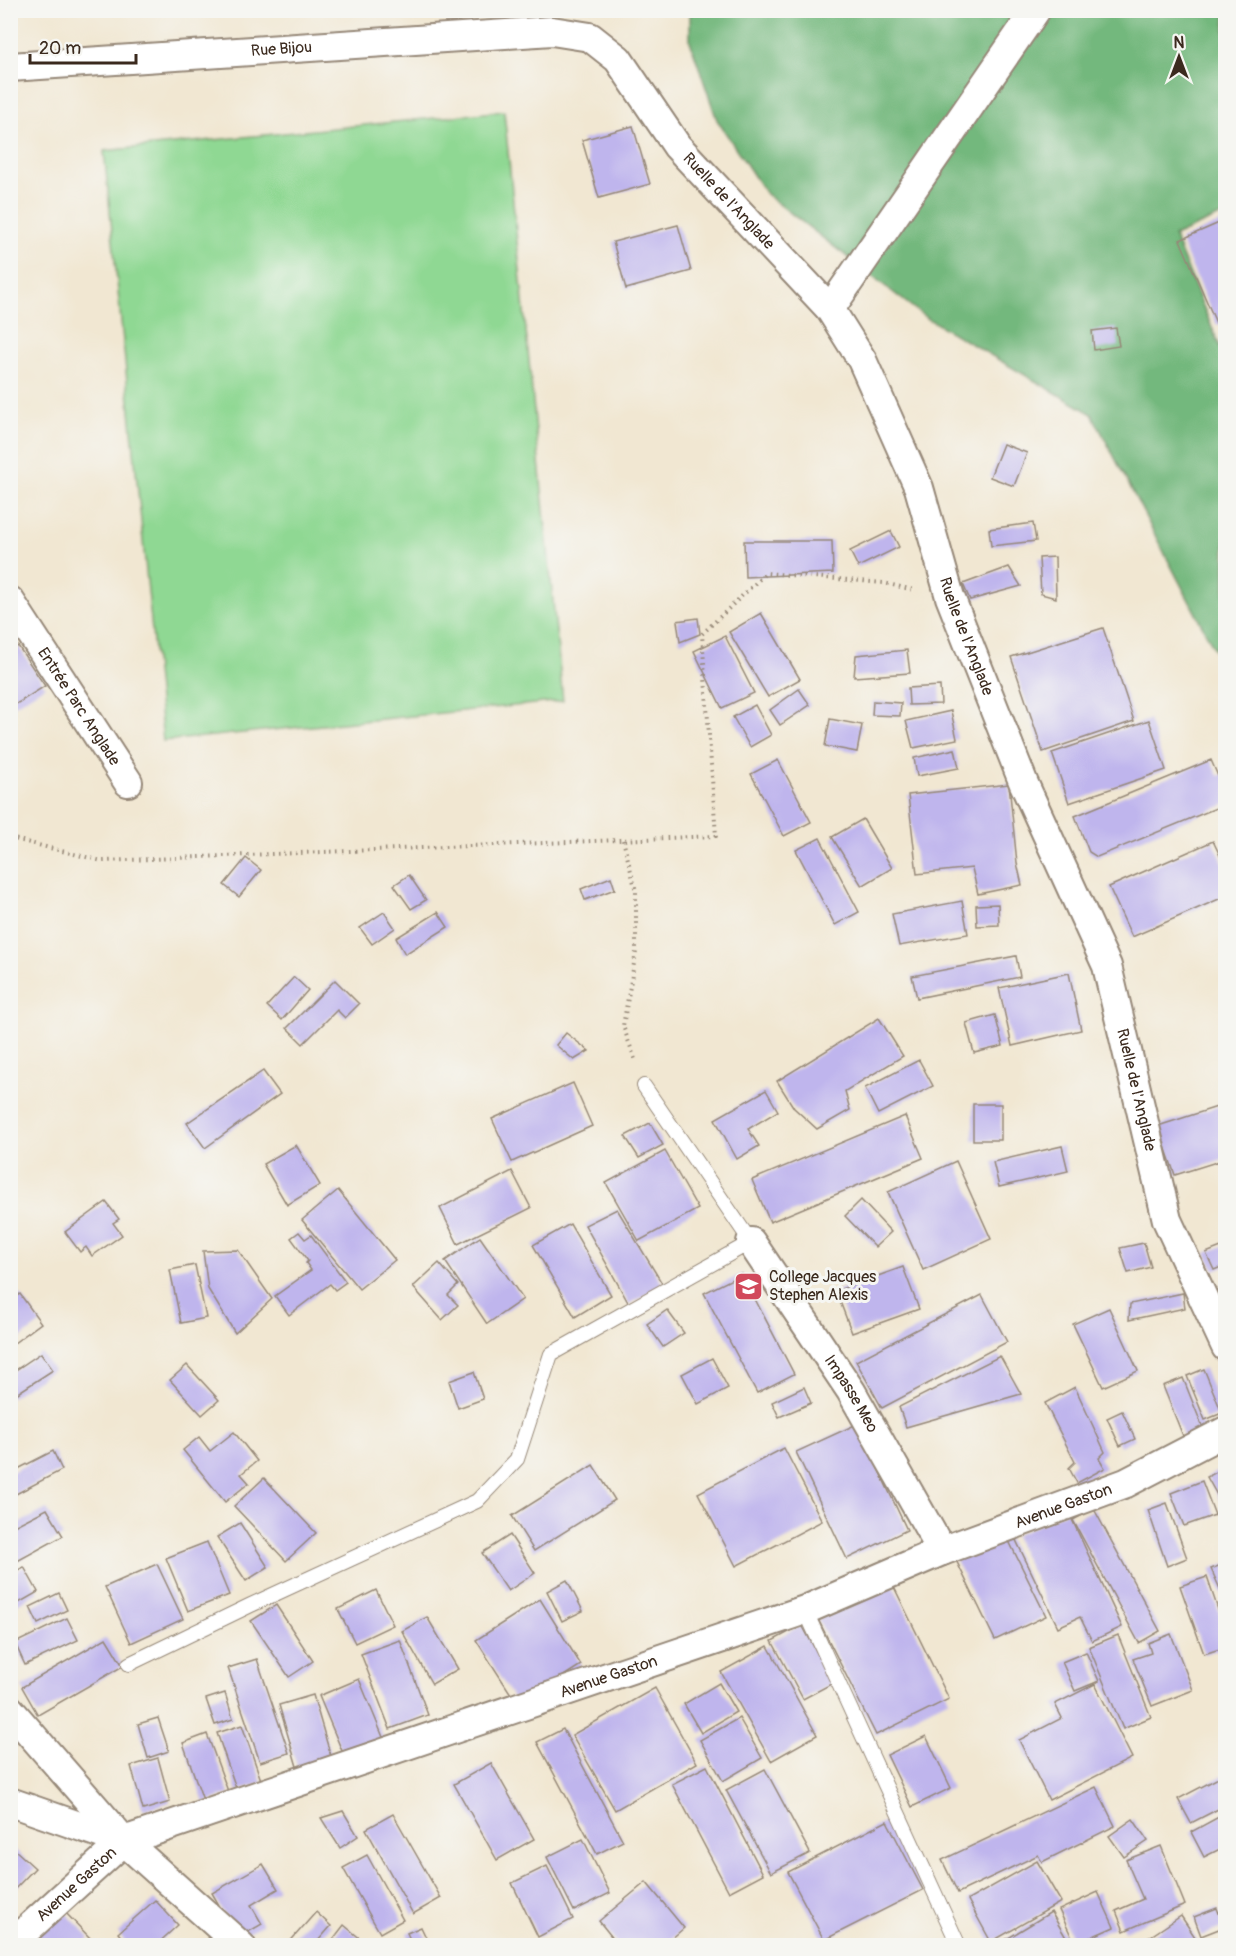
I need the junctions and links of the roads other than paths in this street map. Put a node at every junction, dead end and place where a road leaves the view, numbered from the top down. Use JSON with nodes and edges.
{"nodes":[{"id":1,"x":1036,"y":10,"type":"edge"},
{"id":2,"x":552,"y":31,"type":"joint"},
{"id":3,"x":10,"y":67,"type":"edge"},
{"id":4,"x":830,"y":309,"type":"junction"},
{"id":5,"x":10,"y":601,"type":"edge"},
{"id":6,"x":128,"y":782,"type":"dead end"},
{"id":7,"x":645,"y":1086,"type":"road end"},
{"id":8,"x":751,"y":1242,"type":"junction"},
{"id":9,"x":1226,"y":1347,"type":"edge"},
{"id":10,"x":1226,"y":1431,"type":"edge"},
{"id":11,"x":942,"y":1551,"type":"junction"},
{"id":12,"x":805,"y":1610,"type":"junction"},
{"id":13,"x":129,"y":1664,"type":"dead end"},
{"id":14,"x":10,"y":1710,"type":"edge"},
{"id":15,"x":10,"y":1802,"type":"edge"},
{"id":16,"x":124,"y":1841,"type":"junction"},
{"id":17,"x":10,"y":1945,"type":"edge"},
{"id":18,"x":241,"y":1946,"type":"edge"},
{"id":19,"x":959,"y":1946,"type":"edge"}],
"edges":[{"from":1,"to":4,"type":"street"},
{"from":2,"to":3,"type":"street","name":"Rue Bijou"},
{"from":2,"to":4,"type":"street","name":"Ruelle de l'Anglade"},
{"from":4,"to":9,"type":"street","name":"Ruelle de l'Anglade"},
{"from":5,"to":6,"type":"street","name":"Entrée Parc Anglade"},
{"from":7,"to":8,"type":"lane"},
{"from":8,"to":11,"type":"street","name":"Impasse Meo"},
{"from":8,"to":13,"type":"lane"},
{"from":10,"to":11,"type":"street","name":"Avenue Gaston"},
{"from":11,"to":12,"type":"street","name":"Avenue Gaston"},
{"from":12,"to":16,"type":"street","name":"Avenue Gaston"},
{"from":12,"to":19,"type":"lane"},
{"from":14,"to":16,"type":"street"},
{"from":15,"to":16,"type":"street"},
{"from":16,"to":17,"type":"street","name":"Avenue Gaston"},
{"from":16,"to":18,"type":"street"}]}
